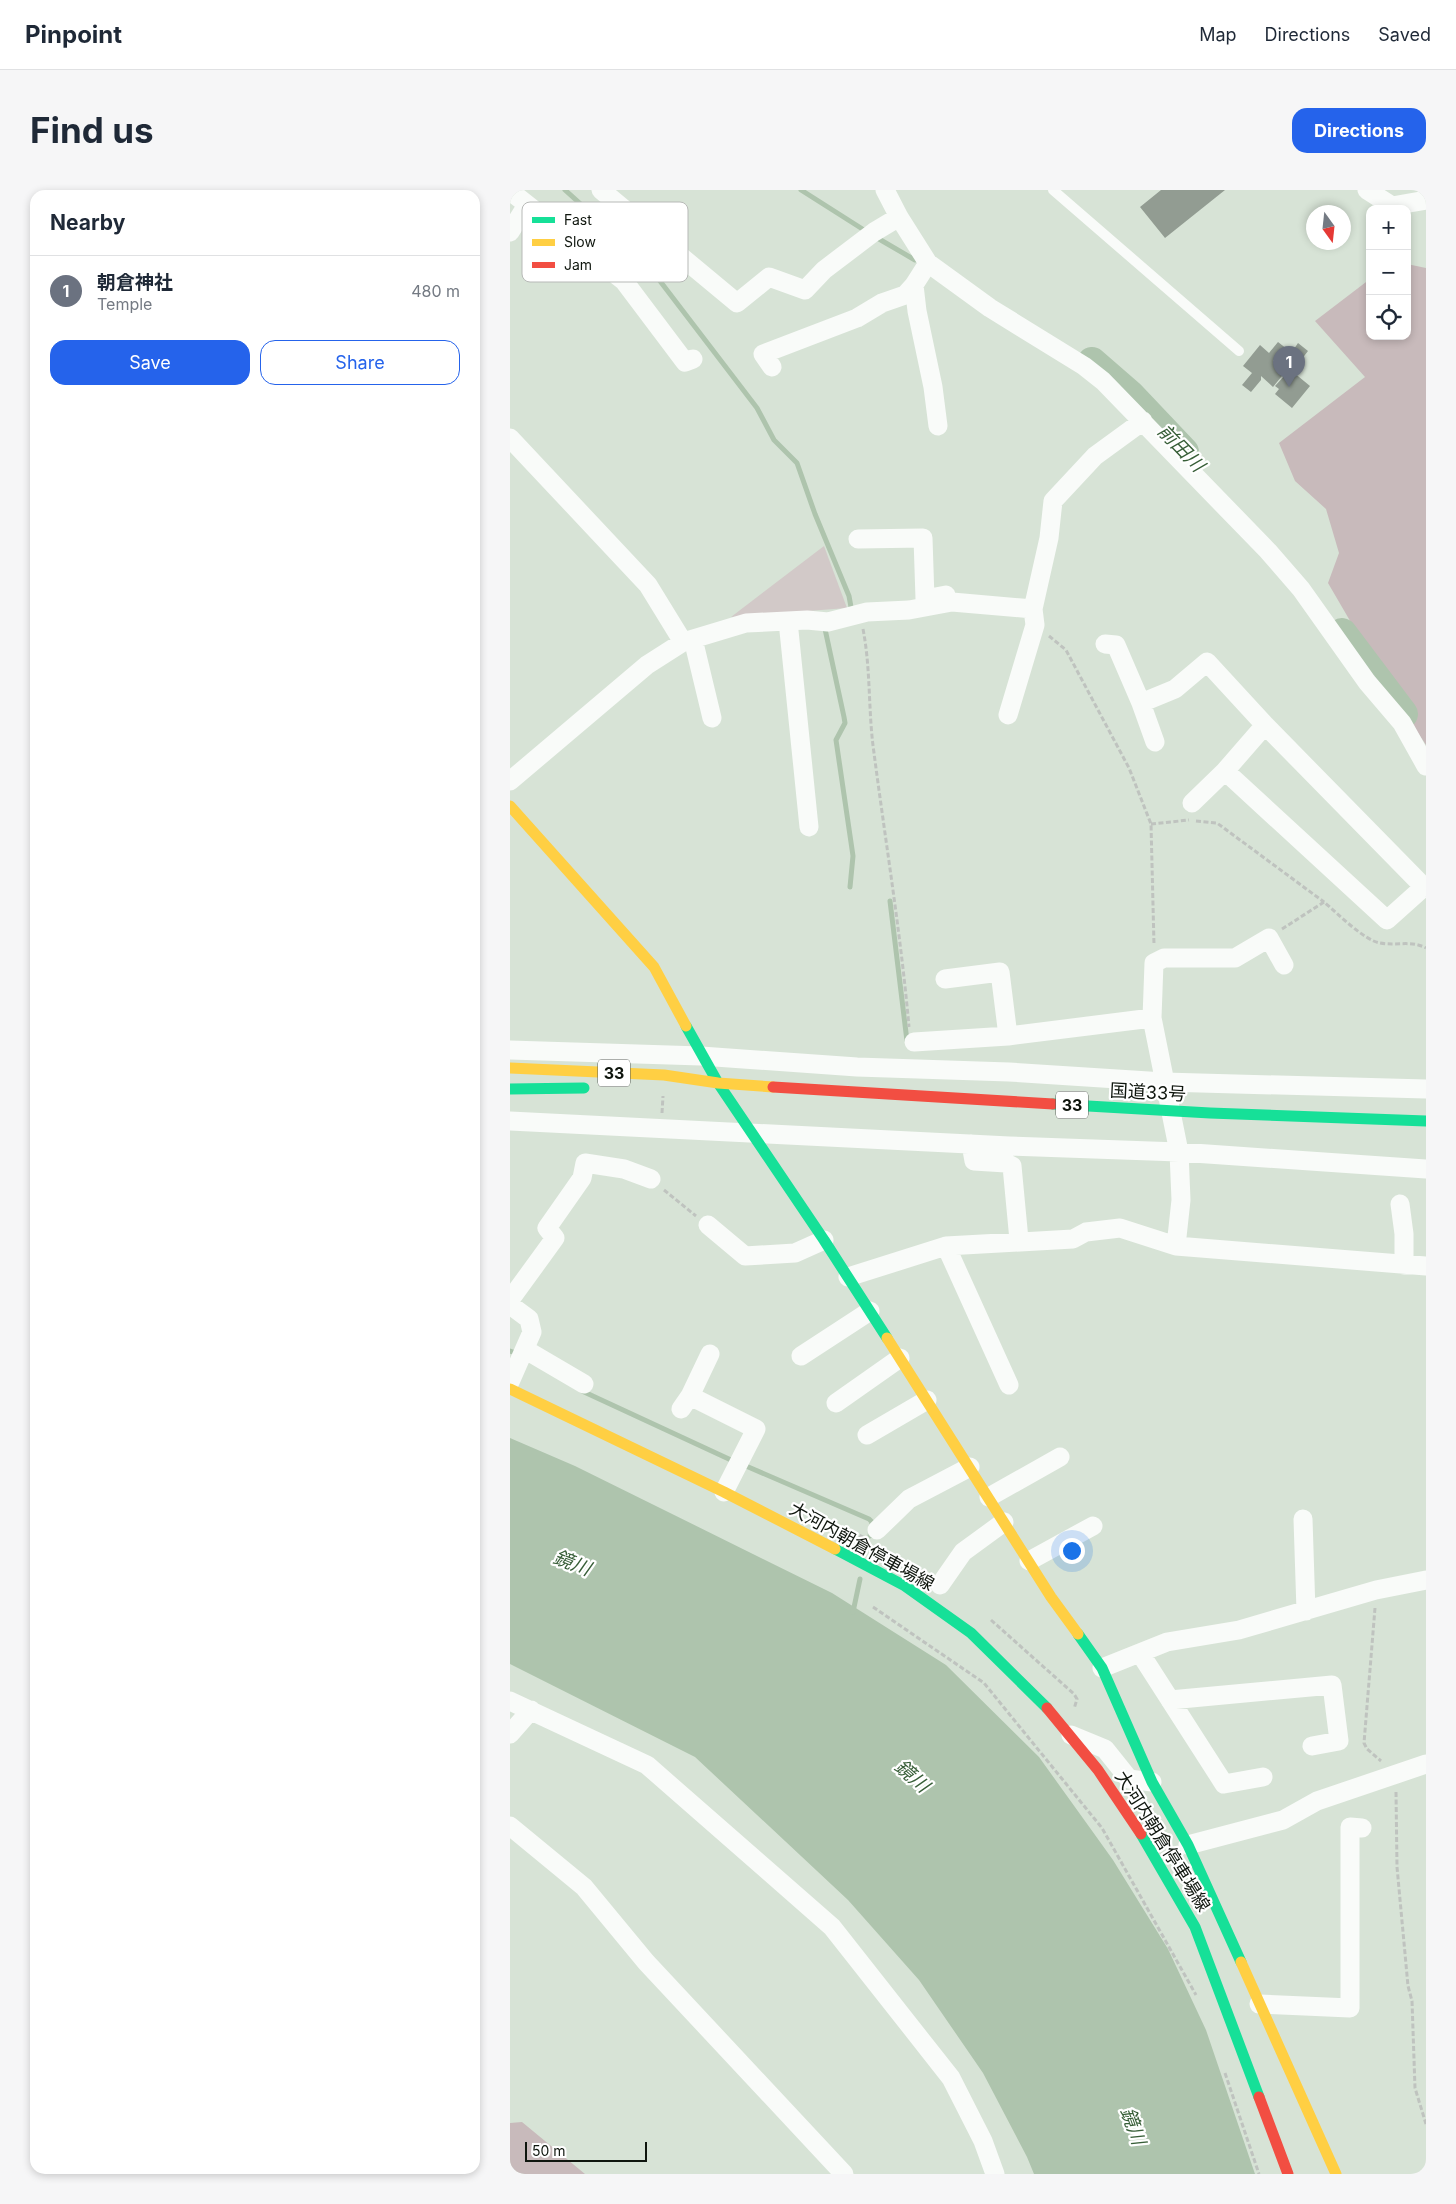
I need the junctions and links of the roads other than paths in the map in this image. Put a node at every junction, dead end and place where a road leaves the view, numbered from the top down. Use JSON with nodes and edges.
{"nodes":[{"id":1,"x":601,"y":190,"type":"edge"},
{"id":2,"x":885,"y":190,"type":"edge"},
{"id":3,"x":1053,"y":190,"type":"edge"},
{"id":4,"x":1367,"y":190,"type":"edge"},
{"id":5,"x":510,"y":191,"type":"edge"},
{"id":6,"x":1426,"y":200,"type":"edge"},
{"id":7,"x":523,"y":202,"type":"edge"},
{"id":8,"x":615,"y":202,"type":"edge"},
{"id":9,"x":522,"y":213,"type":"edge"},
{"id":10,"x":899,"y":217,"type":"junction"},
{"id":11,"x":510,"y":232,"type":"edge"},
{"id":12,"x":688,"y":262,"type":"edge"},
{"id":13,"x":928,"y":263,"type":"junction"},
{"id":14,"x":624,"y":282,"type":"edge"},
{"id":15,"x":914,"y":285,"type":"junction"},
{"id":16,"x":1238,"y":351,"type":"dead end"},
{"id":17,"x":693,"y":359,"type":"dead end"},
{"id":18,"x":772,"y":368,"type":"dead end"},
{"id":19,"x":1143,"y":420,"type":"junction"},
{"id":20,"x":938,"y":426,"type":"dead end"},
{"id":21,"x":510,"y":438,"type":"edge"},
{"id":22,"x":858,"y":540,"type":"dead end"},
{"id":23,"x":1034,"y":612,"type":"junction"},
{"id":24,"x":788,"y":621,"type":"junction"},
{"id":25,"x":688,"y":641,"type":"junction"},
{"id":26,"x":1106,"y":644,"type":"dead end"},
{"id":27,"x":1141,"y":702,"type":"junction"},
{"id":28,"x":1008,"y":715,"type":"dead end"},
{"id":29,"x":712,"y":718,"type":"dead end"},
{"id":30,"x":1265,"y":725,"type":"junction"},
{"id":31,"x":1155,"y":742,"type":"dead end"},
{"id":32,"x":1426,"y":766,"type":"edge"},
{"id":33,"x":1225,"y":771,"type":"junction"},
{"id":34,"x":510,"y":781,"type":"edge"},
{"id":35,"x":1192,"y":803,"type":"dead end"},
{"id":36,"x":510,"y":806,"type":"edge"},
{"id":37,"x":809,"y":827,"type":"dead end"},
{"id":38,"x":1422,"y":895,"type":"edge"},
{"id":39,"x":1284,"y":966,"type":"dead end"},
{"id":40,"x":945,"y":979,"type":"dead end"},
{"id":41,"x":1152,"y":1018,"type":"junction"},
{"id":42,"x":1008,"y":1036,"type":"junction"},
{"id":43,"x":914,"y":1042,"type":"road end"},
{"id":44,"x":510,"y":1050,"type":"edge"},
{"id":45,"x":701,"y":1056,"type":"junction"},
{"id":46,"x":510,"y":1068,"type":"edge"},
{"id":47,"x":1164,"y":1082,"type":"junction"},
{"id":48,"x":718,"y":1083,"type":"junction"},
{"id":49,"x":672,"y":1087,"type":"dead end"},
{"id":50,"x":596,"y":1088,"type":"dead end"},
{"id":51,"x":510,"y":1089,"type":"edge"},
{"id":52,"x":1426,"y":1089,"type":"edge"},
{"id":53,"x":1170,"y":1110,"type":"junction"},
{"id":54,"x":510,"y":1121,"type":"edge"},
{"id":55,"x":1426,"y":1121,"type":"edge"},
{"id":56,"x":750,"y":1132,"type":"junction"},
{"id":57,"x":971,"y":1144,"type":"junction"},
{"id":58,"x":1179,"y":1152,"type":"junction"},
{"id":59,"x":1426,"y":1169,"type":"edge"},
{"id":60,"x":651,"y":1179,"type":"road end"},
{"id":61,"x":1400,"y":1204,"type":"dead end"},
{"id":62,"x":708,"y":1226,"type":"road end"},
{"id":63,"x":824,"y":1240,"type":"junction"},
{"id":64,"x":1019,"y":1240,"type":"junction"},
{"id":65,"x":946,"y":1246,"type":"junction"},
{"id":66,"x":1176,"y":1246,"type":"junction"},
{"id":67,"x":1404,"y":1266,"type":"junction"},
{"id":68,"x":1426,"y":1266,"type":"edge"},
{"id":69,"x":848,"y":1277,"type":"junction"},
{"id":70,"x":510,"y":1300,"type":"edge"},
{"id":71,"x":510,"y":1305,"type":"edge"},
{"id":72,"x":870,"y":1311,"type":"junction"},
{"id":73,"x":526,"y":1350,"type":"junction"},
{"id":74,"x":710,"y":1354,"type":"dead end"},
{"id":75,"x":801,"y":1356,"type":"dead end"},
{"id":76,"x":900,"y":1358,"type":"junction"},
{"id":77,"x":510,"y":1382,"type":"edge"},
{"id":78,"x":584,"y":1384,"type":"dead end"},
{"id":79,"x":1009,"y":1385,"type":"dead end"},
{"id":80,"x":510,"y":1389,"type":"edge"},
{"id":81,"x":927,"y":1400,"type":"junction"},
{"id":82,"x":836,"y":1403,"type":"dead end"},
{"id":83,"x":867,"y":1435,"type":"dead end"},
{"id":84,"x":1060,"y":1457,"type":"dead end"},
{"id":85,"x":970,"y":1467,"type":"junction"},
{"id":86,"x":724,"y":1492,"type":"junction"},
{"id":87,"x":989,"y":1497,"type":"junction"},
{"id":88,"x":1303,"y":1519,"type":"dead end"},
{"id":89,"x":1004,"y":1522,"type":"junction"},
{"id":90,"x":1093,"y":1526,"type":"dead end"},
{"id":91,"x":877,"y":1530,"type":"dead end"},
{"id":92,"x":1029,"y":1562,"type":"junction"},
{"id":93,"x":1426,"y":1580,"type":"edge"},
{"id":94,"x":940,"y":1585,"type":"dead end"},
{"id":95,"x":1306,"y":1611,"type":"junction"},
{"id":96,"x":1140,"y":1653,"type":"junction"},
{"id":97,"x":1102,"y":1668,"type":"junction"},
{"id":98,"x":1170,"y":1700,"type":"junction"},
{"id":99,"x":510,"y":1701,"type":"edge"},
{"id":100,"x":531,"y":1710,"type":"junction"},
{"id":101,"x":510,"y":1734,"type":"edge"},
{"id":102,"x":1068,"y":1734,"type":"junction"},
{"id":103,"x":1312,"y":1746,"type":"dead end"},
{"id":104,"x":1426,"y":1764,"type":"edge"},
{"id":105,"x":1263,"y":1777,"type":"dead end"},
{"id":106,"x":1152,"y":1782,"type":"junction"},
{"id":107,"x":510,"y":1826,"type":"edge"},
{"id":108,"x":1362,"y":1828,"type":"dead end"},
{"id":109,"x":1188,"y":1845,"type":"junction"},
{"id":110,"x":1259,"y":2004,"type":"junction"},
{"id":111,"x":844,"y":2174,"type":"edge"},
{"id":112,"x":995,"y":2174,"type":"edge"},
{"id":113,"x":1288,"y":2174,"type":"edge"},
{"id":114,"x":1336,"y":2174,"type":"edge"}],
"edges":[{"from":1,"to":8,"type":"street"},
{"from":2,"to":10,"type":"street"},
{"from":3,"to":16,"type":"lane"},
{"from":4,"to":6,"type":"street"},
{"from":5,"to":7,"type":"street"},
{"from":9,"to":11,"type":"street"},
{"from":10,"to":12,"type":"street"},
{"from":10,"to":13,"type":"street"},
{"from":13,"to":15,"type":"street"},
{"from":13,"to":19,"type":"street"},
{"from":14,"to":17,"type":"street"},
{"from":15,"to":18,"type":"street"},
{"from":15,"to":20,"type":"street"},
{"from":19,"to":23,"type":"street"},
{"from":19,"to":32,"type":"street"},
{"from":21,"to":25,"type":"street"},
{"from":22,"to":23,"type":"street"},
{"from":23,"to":24,"type":"street"},
{"from":23,"to":28,"type":"street"},
{"from":24,"to":25,"type":"street"},
{"from":24,"to":37,"type":"street"},
{"from":25,"to":29,"type":"street"},
{"from":25,"to":34,"type":"street"},
{"from":26,"to":27,"type":"street"},
{"from":27,"to":30,"type":"street"},
{"from":27,"to":31,"type":"street"},
{"from":30,"to":33,"type":"street"},
{"from":30,"to":38,"type":"street"},
{"from":33,"to":35,"type":"street"},
{"from":33,"to":38,"type":"street"},
{"from":36,"to":45,"type":"main road"},
{"from":39,"to":41,"type":"street"},
{"from":40,"to":42,"type":"street"},
{"from":41,"to":42,"type":"street"},
{"from":41,"to":47,"type":"street"},
{"from":42,"to":43,"type":"street"},
{"from":44,"to":45,"type":"street"},
{"from":45,"to":47,"type":"street"},
{"from":45,"to":48,"type":"main road"},
{"from":46,"to":48,"type":"main road","name":"国道33号","number":"33"},
{"from":47,"to":52,"type":"street"},
{"from":47,"to":53,"type":"street"},
{"from":48,"to":49,"type":"main road","name":"国道33号","number":"33"},
{"from":48,"to":53,"type":"main road","name":"国道33号","number":"33"},
{"from":48,"to":56,"type":"main road"},
{"from":50,"to":51,"type":"main road","number":"33"},
{"from":53,"to":55,"type":"main road","name":"国道33号","number":"33"},
{"from":53,"to":58,"type":"street"},
{"from":54,"to":56,"type":"street"},
{"from":56,"to":57,"type":"street"},
{"from":56,"to":63,"type":"main road"},
{"from":57,"to":58,"type":"street"},
{"from":57,"to":64,"type":"street"},
{"from":58,"to":59,"type":"street"},
{"from":58,"to":66,"type":"street"},
{"from":60,"to":70,"type":"street"},
{"from":61,"to":67,"type":"street"},
{"from":62,"to":63,"type":"street"},
{"from":63,"to":69,"type":"main road"},
{"from":64,"to":65,"type":"street"},
{"from":64,"to":66,"type":"street"},
{"from":65,"to":69,"type":"street"},
{"from":65,"to":79,"type":"street"},
{"from":66,"to":67,"type":"street"},
{"from":67,"to":68,"type":"street"},
{"from":69,"to":72,"type":"main road"},
{"from":71,"to":73,"type":"street"},
{"from":72,"to":75,"type":"street"},
{"from":72,"to":76,"type":"main road"},
{"from":73,"to":77,"type":"street"},
{"from":73,"to":78,"type":"street"},
{"from":74,"to":86,"type":"street"},
{"from":76,"to":81,"type":"main road"},
{"from":76,"to":82,"type":"street"},
{"from":80,"to":86,"type":"main road","name":"大河内朝倉停車場線"},
{"from":81,"to":83,"type":"street"},
{"from":81,"to":85,"type":"main road"},
{"from":84,"to":87,"type":"street"},
{"from":85,"to":87,"type":"main road"},
{"from":85,"to":91,"type":"street"},
{"from":86,"to":102,"type":"main road","name":"大河内朝倉停車場線"},
{"from":87,"to":89,"type":"main road"},
{"from":88,"to":95,"type":"street"},
{"from":89,"to":92,"type":"main road"},
{"from":89,"to":94,"type":"street"},
{"from":90,"to":92,"type":"street"},
{"from":92,"to":97,"type":"main road"},
{"from":93,"to":95,"type":"street"},
{"from":95,"to":96,"type":"street"},
{"from":96,"to":97,"type":"street"},
{"from":96,"to":98,"type":"street"},
{"from":97,"to":106,"type":"main road"},
{"from":98,"to":103,"type":"street"},
{"from":98,"to":105,"type":"street"},
{"from":99,"to":100,"type":"street"},
{"from":100,"to":101,"type":"street"},
{"from":100,"to":112,"type":"street"},
{"from":102,"to":106,"type":"street"},
{"from":102,"to":113,"type":"main road","name":"大河内朝倉停車場線"},
{"from":104,"to":109,"type":"street"},
{"from":106,"to":109,"type":"main road"},
{"from":107,"to":111,"type":"street"},
{"from":108,"to":110,"type":"street"},
{"from":109,"to":110,"type":"main road"},
{"from":110,"to":114,"type":"main road"}]}
